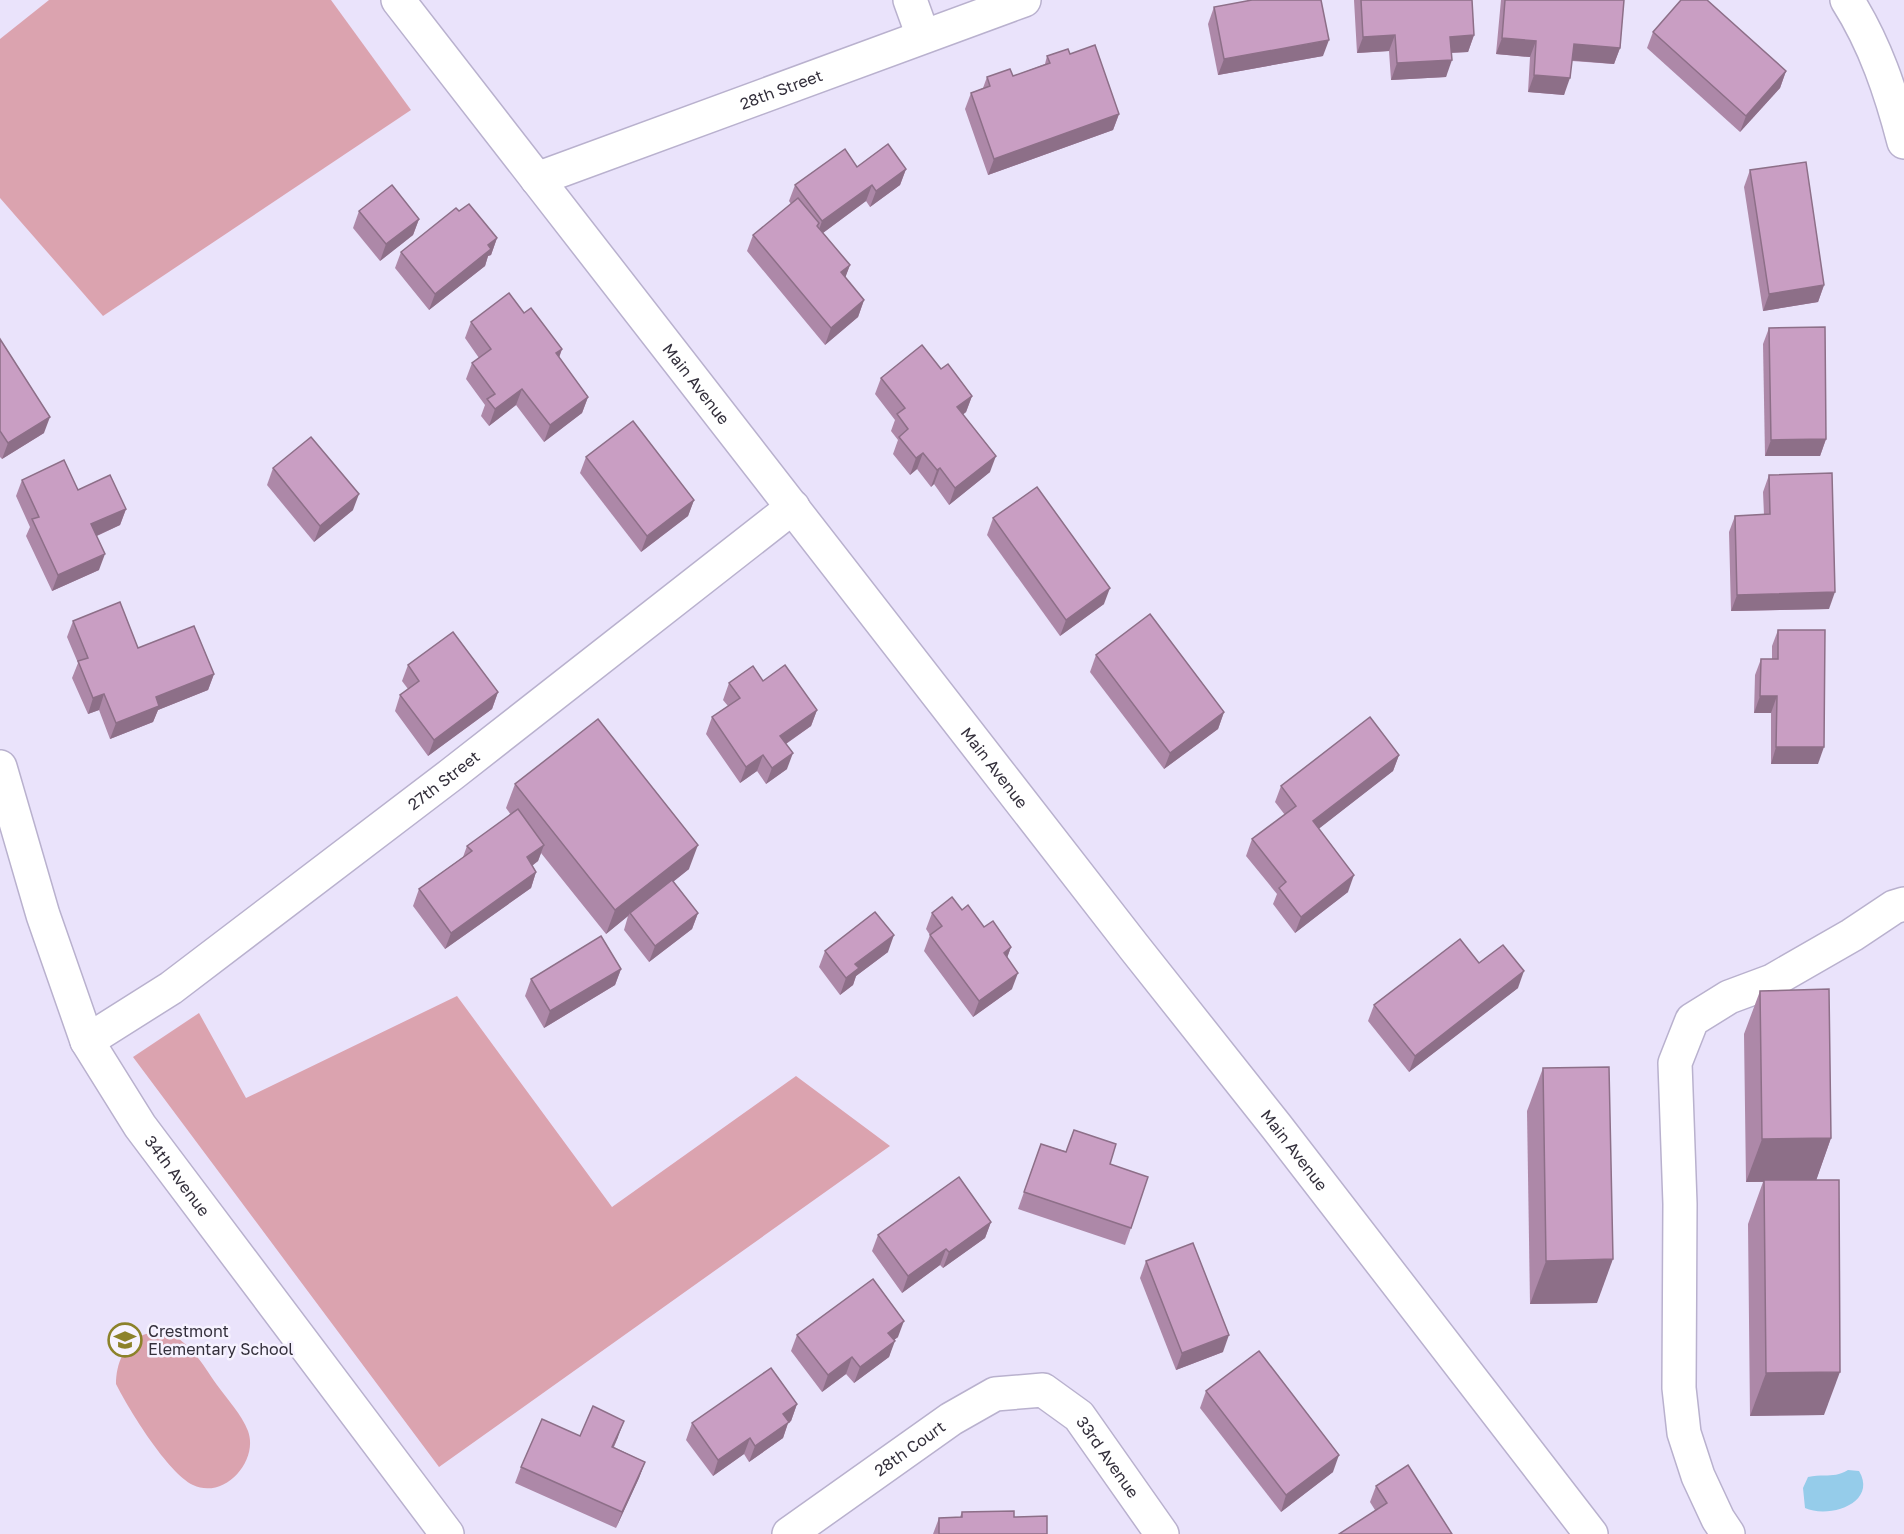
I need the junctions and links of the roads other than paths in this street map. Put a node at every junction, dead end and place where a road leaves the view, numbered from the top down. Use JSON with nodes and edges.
{"nodes":[{"id":1,"x":398,"y":0,"type":"edge"},
{"id":2,"x":910,"y":0,"type":"edge"},
{"id":3,"x":1024,"y":0,"type":"edge"},
{"id":4,"x":1846,"y":0,"type":"edge"},
{"id":5,"x":923,"y":36,"type":"junction"},
{"id":6,"x":1904,"y":142,"type":"edge"},
{"id":7,"x":537,"y":179,"type":"junction"},
{"id":8,"x":793,"y":507,"type":"junction"},
{"id":9,"x":0,"y":767,"type":"edge"},
{"id":10,"x":1904,"y":904,"type":"edge"},
{"id":11,"x":87,"y":1041,"type":"junction"},
{"id":12,"x":1042,"y":1390,"type":"joint"},
{"id":13,"x":447,"y":1534,"type":"edge"},
{"id":14,"x":789,"y":1534,"type":"edge"},
{"id":15,"x":1162,"y":1534,"type":"edge"},
{"id":16,"x":1591,"y":1534,"type":"edge"},
{"id":17,"x":1728,"y":1534,"type":"edge"}],
"edges":[{"from":1,"to":7,"type":"street","name":"Main Avenue"},
{"from":2,"to":5,"type":"street"},
{"from":3,"to":5,"type":"street","name":"28th Street"},
{"from":4,"to":6,"type":"street"},
{"from":5,"to":7,"type":"street","name":"28th Street"},
{"from":7,"to":8,"type":"street","name":"Main Avenue"},
{"from":8,"to":11,"type":"street","name":"27th Street"},
{"from":8,"to":16,"type":"street","name":"Main Avenue"},
{"from":9,"to":11,"type":"street","name":"34th Avenue"},
{"from":10,"to":17,"type":"street"},
{"from":11,"to":13,"type":"street","name":"34th Avenue"},
{"from":12,"to":14,"type":"street","name":"28th Court"},
{"from":12,"to":15,"type":"street","name":"33rd Avenue"}]}
